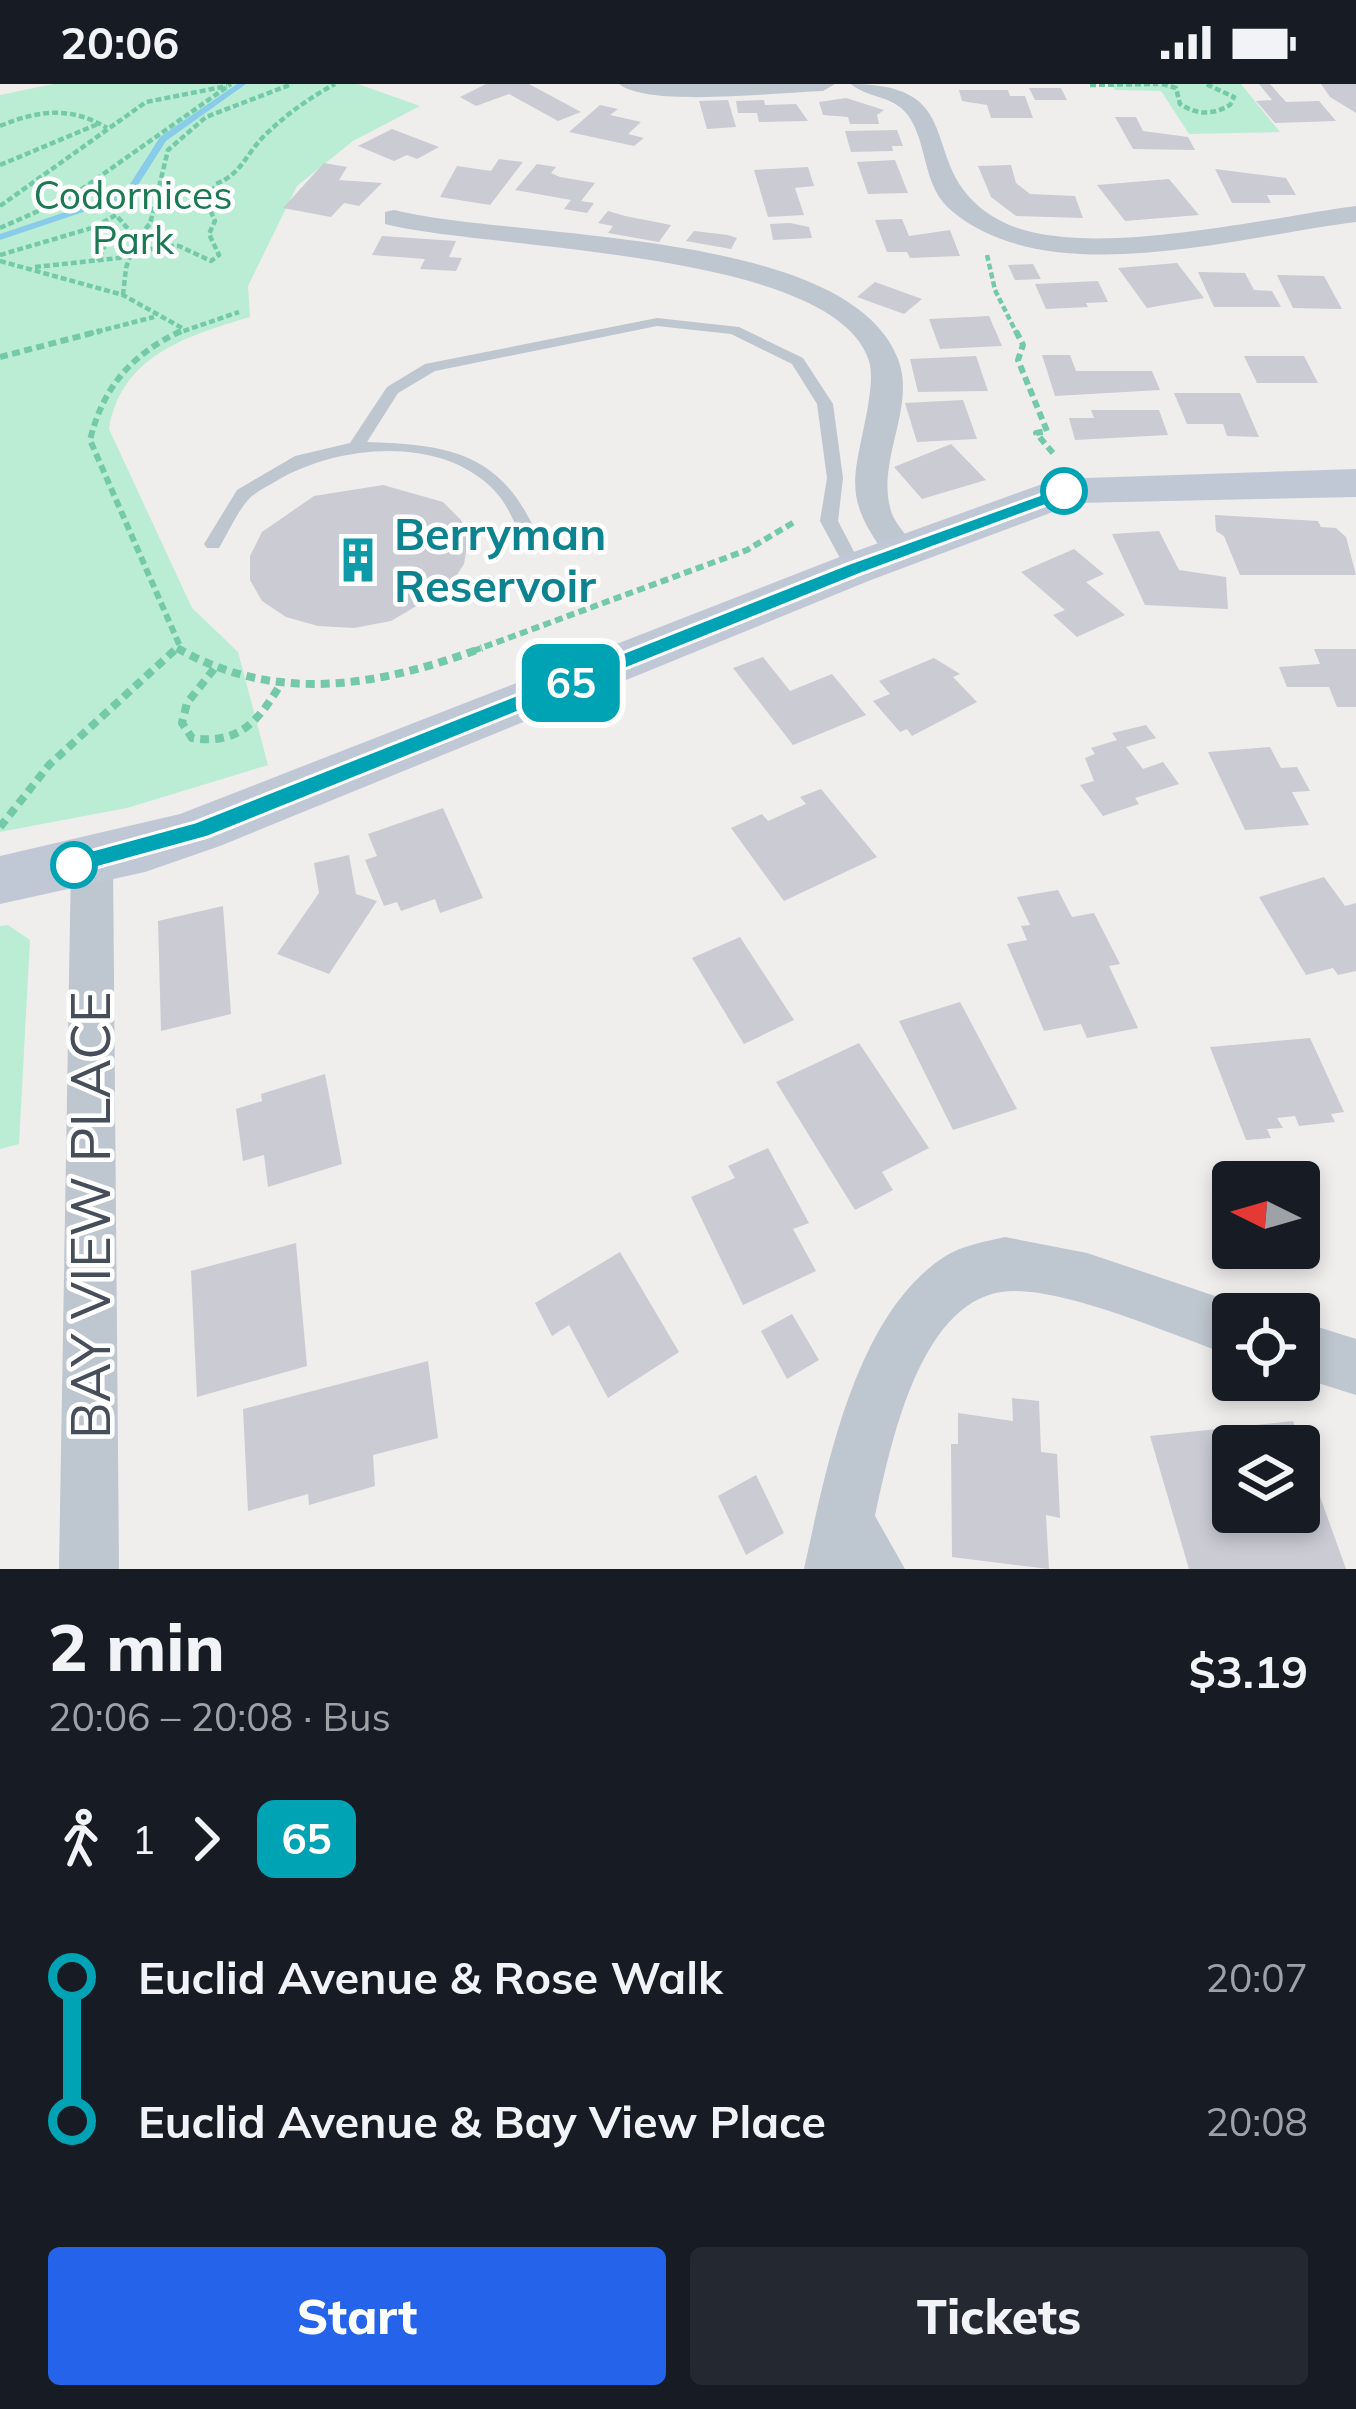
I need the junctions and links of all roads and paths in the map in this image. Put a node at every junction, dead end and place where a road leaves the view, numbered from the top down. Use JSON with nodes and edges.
{"nodes":[{"id":1,"x":232,"y":84,"type":"edge"},
{"id":2,"x":292,"y":84,"type":"edge"},
{"id":3,"x":335,"y":84,"type":"edge"},
{"id":4,"x":631,"y":84,"type":"edge"},
{"id":5,"x":808,"y":84,"type":"edge"},
{"id":6,"x":823,"y":84,"type":"edge"},
{"id":7,"x":863,"y":84,"type":"edge"},
{"id":8,"x":1160,"y":84,"type":"edge"},
{"id":9,"x":1206,"y":84,"type":"edge"},
{"id":10,"x":1090,"y":86,"type":"edge"},
{"id":11,"x":896,"y":88,"type":"edge"},
{"id":12,"x":100,"y":123,"type":"junction"},
{"id":13,"x":0,"y":125,"type":"edge"},
{"id":14,"x":107,"y":128,"type":"junction"},
{"id":15,"x":0,"y":165,"type":"edge"},
{"id":16,"x":0,"y":206,"type":"edge"},
{"id":17,"x":1356,"y":214,"type":"edge"},
{"id":18,"x":394,"y":218,"type":"dead end"},
{"id":19,"x":95,"y":227,"type":"junction"},
{"id":20,"x":0,"y":229,"type":"edge"},
{"id":21,"x":136,"y":238,"type":"junction"},
{"id":22,"x":131,"y":251,"type":"junction"},
{"id":23,"x":0,"y":258,"type":"edge"},
{"id":24,"x":98,"y":261,"type":"junction"},
{"id":25,"x":35,"y":267,"type":"junction"},
{"id":26,"x":988,"y":268,"type":"dead end"},
{"id":27,"x":123,"y":296,"type":"junction"},
{"id":28,"x":239,"y":312,"type":"dead end"},
{"id":29,"x":156,"y":316,"type":"junction"},
{"id":30,"x":182,"y":328,"type":"junction"},
{"id":31,"x":0,"y":357,"type":"edge"},
{"id":32,"x":356,"y":446,"type":"junction"},
{"id":33,"x":1053,"y":453,"type":"dead end"},
{"id":34,"x":1356,"y":483,"type":"edge"},
{"id":35,"x":785,"y":532,"type":"dead end"},
{"id":36,"x":531,"y":541,"type":"dead end"},
{"id":37,"x":213,"y":544,"type":"dead end"},
{"id":38,"x":878,"y":560,"type":"junction"},
{"id":39,"x":178,"y":648,"type":"junction"},
{"id":40,"x":214,"y":669,"type":"junction"},
{"id":41,"x":280,"y":685,"type":"junction"},
{"id":42,"x":0,"y":826,"type":"edge"},
{"id":43,"x":92,"y":861,"type":"junction"},
{"id":44,"x":0,"y":880,"type":"edge"},
{"id":45,"x":1212,"y":1322,"type":"edge"},
{"id":46,"x":1320,"y":1356,"type":"edge"},
{"id":47,"x":1356,"y":1367,"type":"edge"},
{"id":48,"x":851,"y":1553,"type":"edge"},
{"id":49,"x":89,"y":1569,"type":"edge"}],
"edges":[{"from":1,"to":14,"type":"path"},
{"from":1,"to":20,"type":"path"},
{"from":2,"to":21,"type":"path"},
{"from":3,"to":22,"type":"path"},
{"from":4,"to":5,"type":"street"},
{"from":5,"to":6,"type":"street"},
{"from":7,"to":11,"type":"street"},
{"from":8,"to":9,"type":"path"},
{"from":8,"to":10,"type":"path"},
{"from":11,"to":17,"type":"street"},
{"from":12,"to":13,"type":"path"},
{"from":12,"to":14,"type":"path"},
{"from":12,"to":15,"type":"path"},
{"from":14,"to":16,"type":"path"},
{"from":18,"to":38,"type":"street"},
{"from":19,"to":21,"type":"path"},
{"from":19,"to":23,"type":"path"},
{"from":19,"to":24,"type":"path"},
{"from":21,"to":22,"type":"path"},
{"from":22,"to":24,"type":"path"},
{"from":22,"to":27,"type":"path"},
{"from":23,"to":25,"type":"path"},
{"from":24,"to":25,"type":"path"},
{"from":25,"to":27,"type":"path"},
{"from":26,"to":33,"type":"path"},
{"from":27,"to":29,"type":"path"},
{"from":28,"to":30,"type":"path"},
{"from":29,"to":30,"type":"path"},
{"from":29,"to":31,"type":"path"},
{"from":30,"to":39,"type":"path"},
{"from":32,"to":36,"type":"lane"},
{"from":32,"to":37,"type":"lane"},
{"from":32,"to":38,"type":"lane"},
{"from":34,"to":38,"type":"street"},
{"from":35,"to":41,"type":"path"},
{"from":38,"to":43,"type":"street"},
{"from":39,"to":40,"type":"path"},
{"from":39,"to":42,"type":"path"},
{"from":40,"to":41,"type":"path"},
{"from":40,"to":41,"type":"path"},
{"from":43,"to":44,"type":"street"},
{"from":43,"to":49,"type":"street","name":"BAY VIEW PLACE"},
{"from":45,"to":48,"type":"street"},
{"from":46,"to":47,"type":"street"}]}
